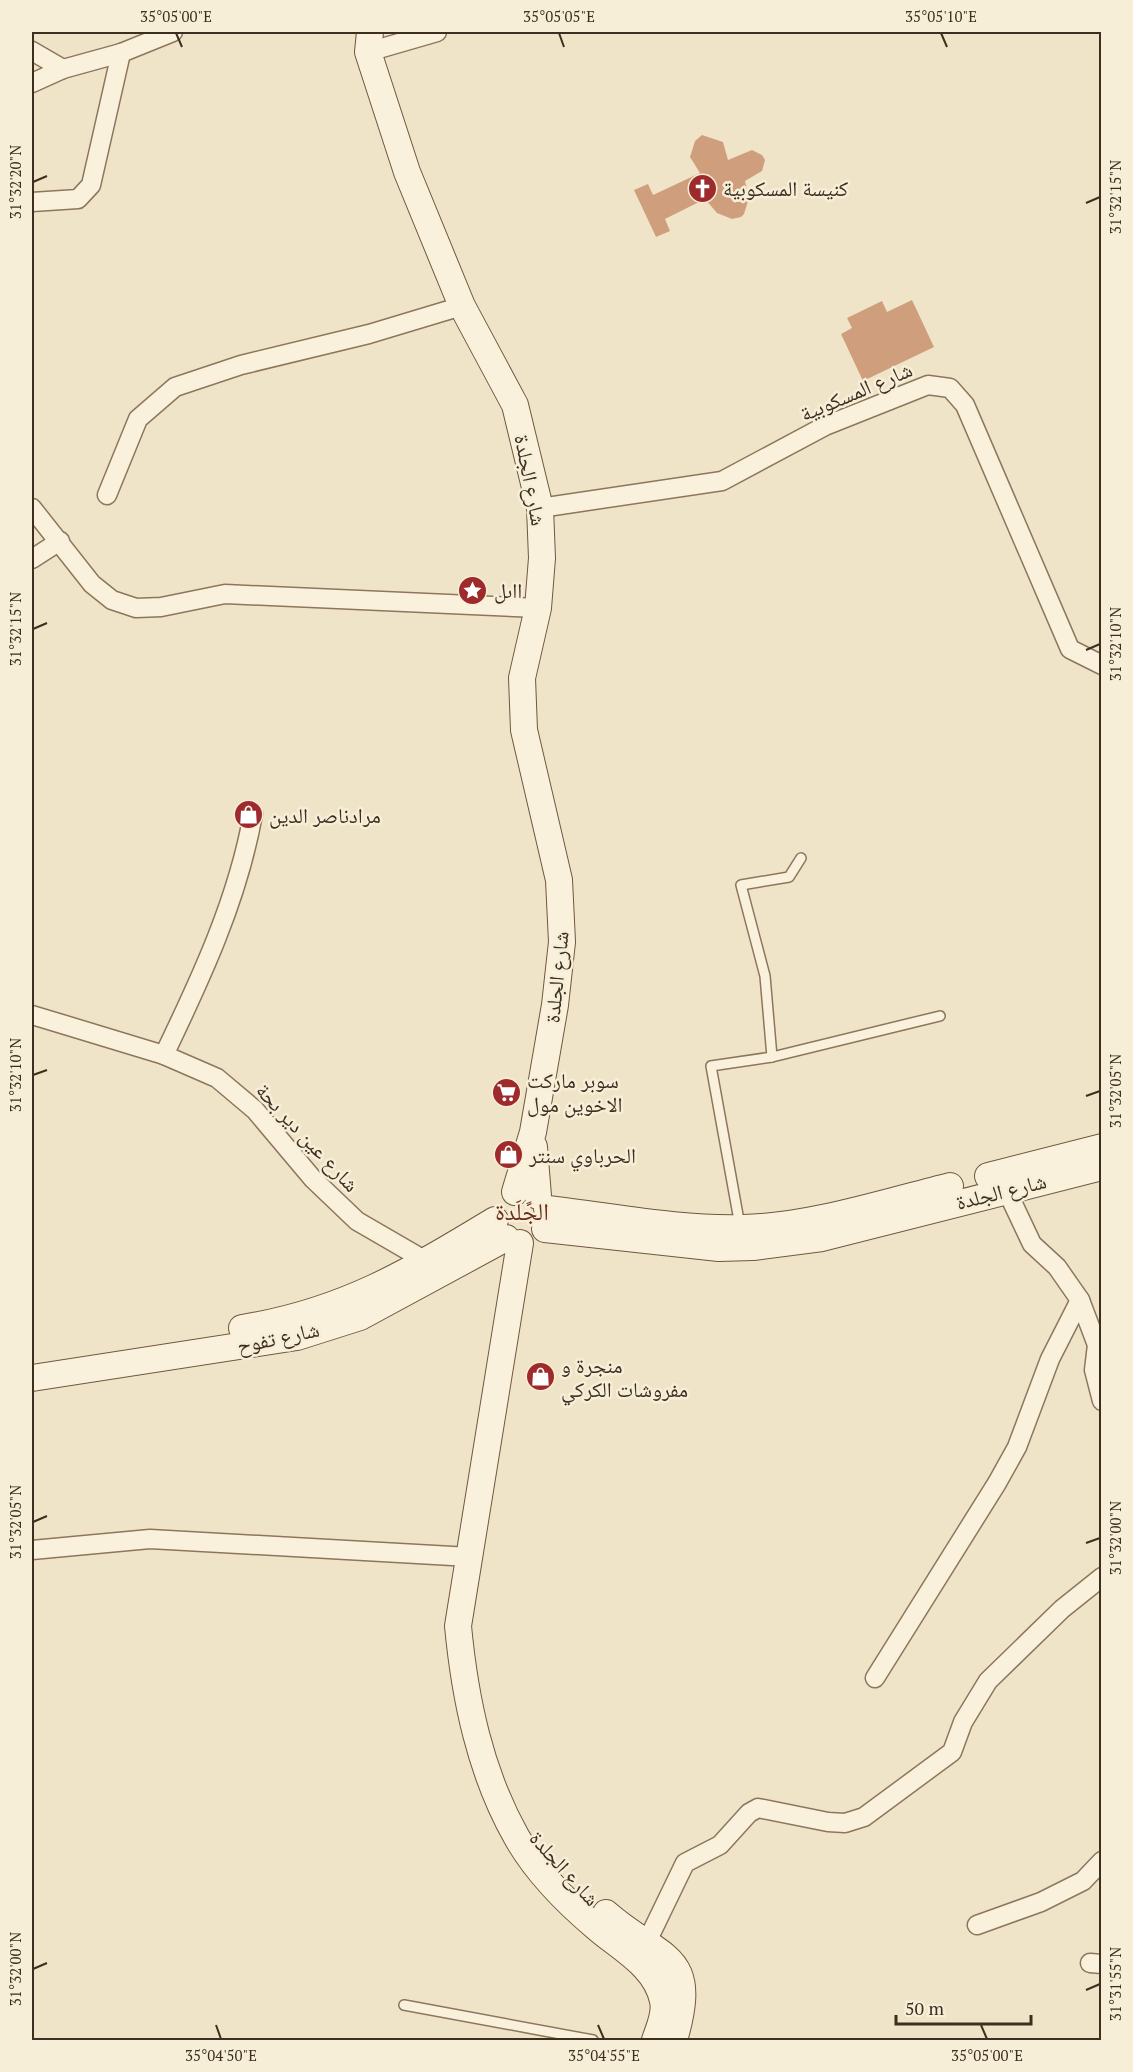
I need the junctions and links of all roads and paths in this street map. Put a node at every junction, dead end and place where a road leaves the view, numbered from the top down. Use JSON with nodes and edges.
{"nodes":[{"id":1,"x":173,"y":32,"type":"edge"},
{"id":2,"x":437,"y":32,"type":"edge"},
{"id":3,"x":369,"y":42,"type":"edge"},
{"id":4,"x":32,"y":51,"type":"edge"},
{"id":5,"x":121,"y":54,"type":"junction"},
{"id":6,"x":63,"y":69,"type":"junction"},
{"id":7,"x":32,"y":82,"type":"edge"},
{"id":8,"x":32,"y":202,"type":"edge"},
{"id":9,"x":462,"y":306,"type":"junction"},
{"id":10,"x":107,"y":495,"type":"dead end"},
{"id":11,"x":32,"y":508,"type":"edge"},
{"id":12,"x":540,"y":508,"type":"junction"},
{"id":13,"x":60,"y":541,"type":"junction"},
{"id":14,"x":32,"y":559,"type":"edge"},
{"id":15,"x":538,"y":608,"type":"junction"},
{"id":16,"x":1101,"y":665,"type":"edge"},
{"id":17,"x":253,"y":814,"type":"dead end"},
{"id":18,"x":801,"y":858,"type":"dead end"},
{"id":19,"x":32,"y":1015,"type":"edge"},
{"id":20,"x":940,"y":1016,"type":"dead end"},
{"id":21,"x":164,"y":1055,"type":"junction"},
{"id":22,"x":772,"y":1057,"type":"junction"},
{"id":23,"x":1101,"y":1147,"type":"edge"},
{"id":24,"x":1101,"y":1167,"type":"edge"},
{"id":25,"x":999,"y":1182,"type":"junction"},
{"id":26,"x":536,"y":1206,"type":"junction"},
{"id":27,"x":740,"y":1228,"type":"junction"},
{"id":28,"x":507,"y":1234,"type":"junction"},
{"id":29,"x":431,"y":1269,"type":"junction"},
{"id":30,"x":1080,"y":1300,"type":"junction"},
{"id":31,"x":32,"y":1362,"type":"edge"},
{"id":32,"x":32,"y":1378,"type":"edge"},
{"id":33,"x":1101,"y":1401,"type":"edge"},
{"id":34,"x":32,"y":1550,"type":"edge"},
{"id":35,"x":470,"y":1557,"type":"junction"},
{"id":36,"x":1101,"y":1577,"type":"edge"},
{"id":37,"x":875,"y":1678,"type":"dead end"},
{"id":38,"x":1101,"y":1861,"type":"edge"},
{"id":39,"x":977,"y":1925,"type":"dead end"},
{"id":40,"x":642,"y":1951,"type":"junction"},
{"id":41,"x":404,"y":2004,"type":"dead end"},
{"id":42,"x":593,"y":2040,"type":"edge"},
{"id":43,"x":655,"y":2040,"type":"edge"},
{"id":44,"x":674,"y":2040,"type":"edge"}],
"edges":[{"from":1,"to":5,"type":"street"},
{"from":2,"to":3,"type":"street"},
{"from":3,"to":9,"type":"street","name":"شارع الجلدة"},
{"from":4,"to":6,"type":"street"},
{"from":5,"to":6,"type":"street"},
{"from":5,"to":8,"type":"street"},
{"from":6,"to":7,"type":"street"},
{"from":9,"to":10,"type":"street"},
{"from":9,"to":12,"type":"street","name":"شارع الجلدة"},
{"from":11,"to":13,"type":"street"},
{"from":12,"to":15,"type":"street","name":"شارع الجلدة"},
{"from":12,"to":16,"type":"street","name":"شارع المسكوبية"},
{"from":13,"to":14,"type":"street"},
{"from":13,"to":15,"type":"street"},
{"from":15,"to":26,"type":"street","name":"شارع الجلدة"},
{"from":17,"to":21,"type":"street"},
{"from":18,"to":22,"type":"lane"},
{"from":19,"to":21,"type":"street","name":"شارع عين دير بحة"},
{"from":20,"to":22,"type":"lane"},
{"from":21,"to":29,"type":"street","name":"شارع عين دير بحة"},
{"from":22,"to":27,"type":"lane"},
{"from":23,"to":25,"type":"street","name":"شارع الجلدة"},
{"from":24,"to":25,"type":"street","name":"شارع الجلدة"},
{"from":25,"to":26,"type":"street","name":"شارع الجلدة"},
{"from":25,"to":27,"type":"street","name":"شارع الجلدة"},
{"from":25,"to":30,"type":"street"},
{"from":26,"to":27,"type":"street","name":"شارع الجلدة"},
{"from":26,"to":28,"type":"street"},
{"from":26,"to":28,"type":"street"},
{"from":28,"to":29,"type":"street"},
{"from":28,"to":35,"type":"street","name":"شارع الجلدة"},
{"from":29,"to":31,"type":"street"},
{"from":29,"to":32,"type":"street","name":"شارع تفوح"},
{"from":30,"to":33,"type":"street"},
{"from":30,"to":37,"type":"street"},
{"from":34,"to":35,"type":"street"},
{"from":35,"to":40,"type":"street","name":"شارع الجلدة"},
{"from":36,"to":40,"type":"street"},
{"from":38,"to":39,"type":"street"},
{"from":40,"to":43,"type":"street","name":"شارع الجلدة"},
{"from":40,"to":44,"type":"street","name":"شارع الجلدة"},
{"from":41,"to":42,"type":"lane"}]}
